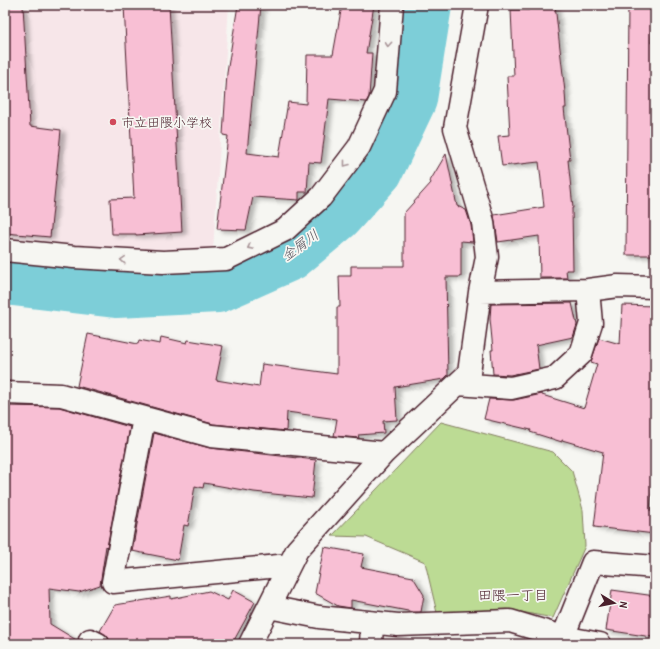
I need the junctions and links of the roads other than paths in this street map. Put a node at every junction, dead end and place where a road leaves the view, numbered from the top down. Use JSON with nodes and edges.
{"nodes":[{"id":1,"x":392,"y":5,"type":"edge"},
{"id":2,"x":478,"y":5,"type":"edge"},
{"id":3,"x":5,"y":250,"type":"edge"},
{"id":4,"x":655,"y":287,"type":"edge"},
{"id":5,"x":588,"y":290,"type":"junction"},
{"id":6,"x":480,"y":292,"type":"junction"},
{"id":7,"x":458,"y":384,"type":"junction"},
{"id":8,"x":5,"y":392,"type":"edge"},
{"id":9,"x":144,"y":418,"type":"junction"},
{"id":10,"x":384,"y":453,"type":"junction"},
{"id":11,"x":289,"y":565,"type":"junction"},
{"id":12,"x":655,"y":568,"type":"edge"},
{"id":13,"x":269,"y":607,"type":"junction"},
{"id":14,"x":372,"y":633,"type":"edge"},
{"id":15,"x":563,"y":637,"type":"junction"},
{"id":16,"x":250,"y":644,"type":"edge"},
{"id":17,"x":600,"y":644,"type":"edge"}],
"edges":[{"from":1,"to":3,"type":"street","one_way":true},
{"from":2,"to":6,"type":"street"},
{"from":4,"to":5,"type":"street"},
{"from":5,"to":6,"type":"street"},
{"from":5,"to":7,"type":"street"},
{"from":6,"to":7,"type":"street"},
{"from":7,"to":10,"type":"street"},
{"from":8,"to":9,"type":"street"},
{"from":9,"to":10,"type":"street"},
{"from":9,"to":11,"type":"street"},
{"from":10,"to":11,"type":"street"},
{"from":11,"to":13,"type":"street"},
{"from":12,"to":15,"type":"street"},
{"from":13,"to":14,"type":"street"},
{"from":13,"to":16,"type":"street"},
{"from":14,"to":15,"type":"street"},
{"from":15,"to":17,"type":"street"}]}
